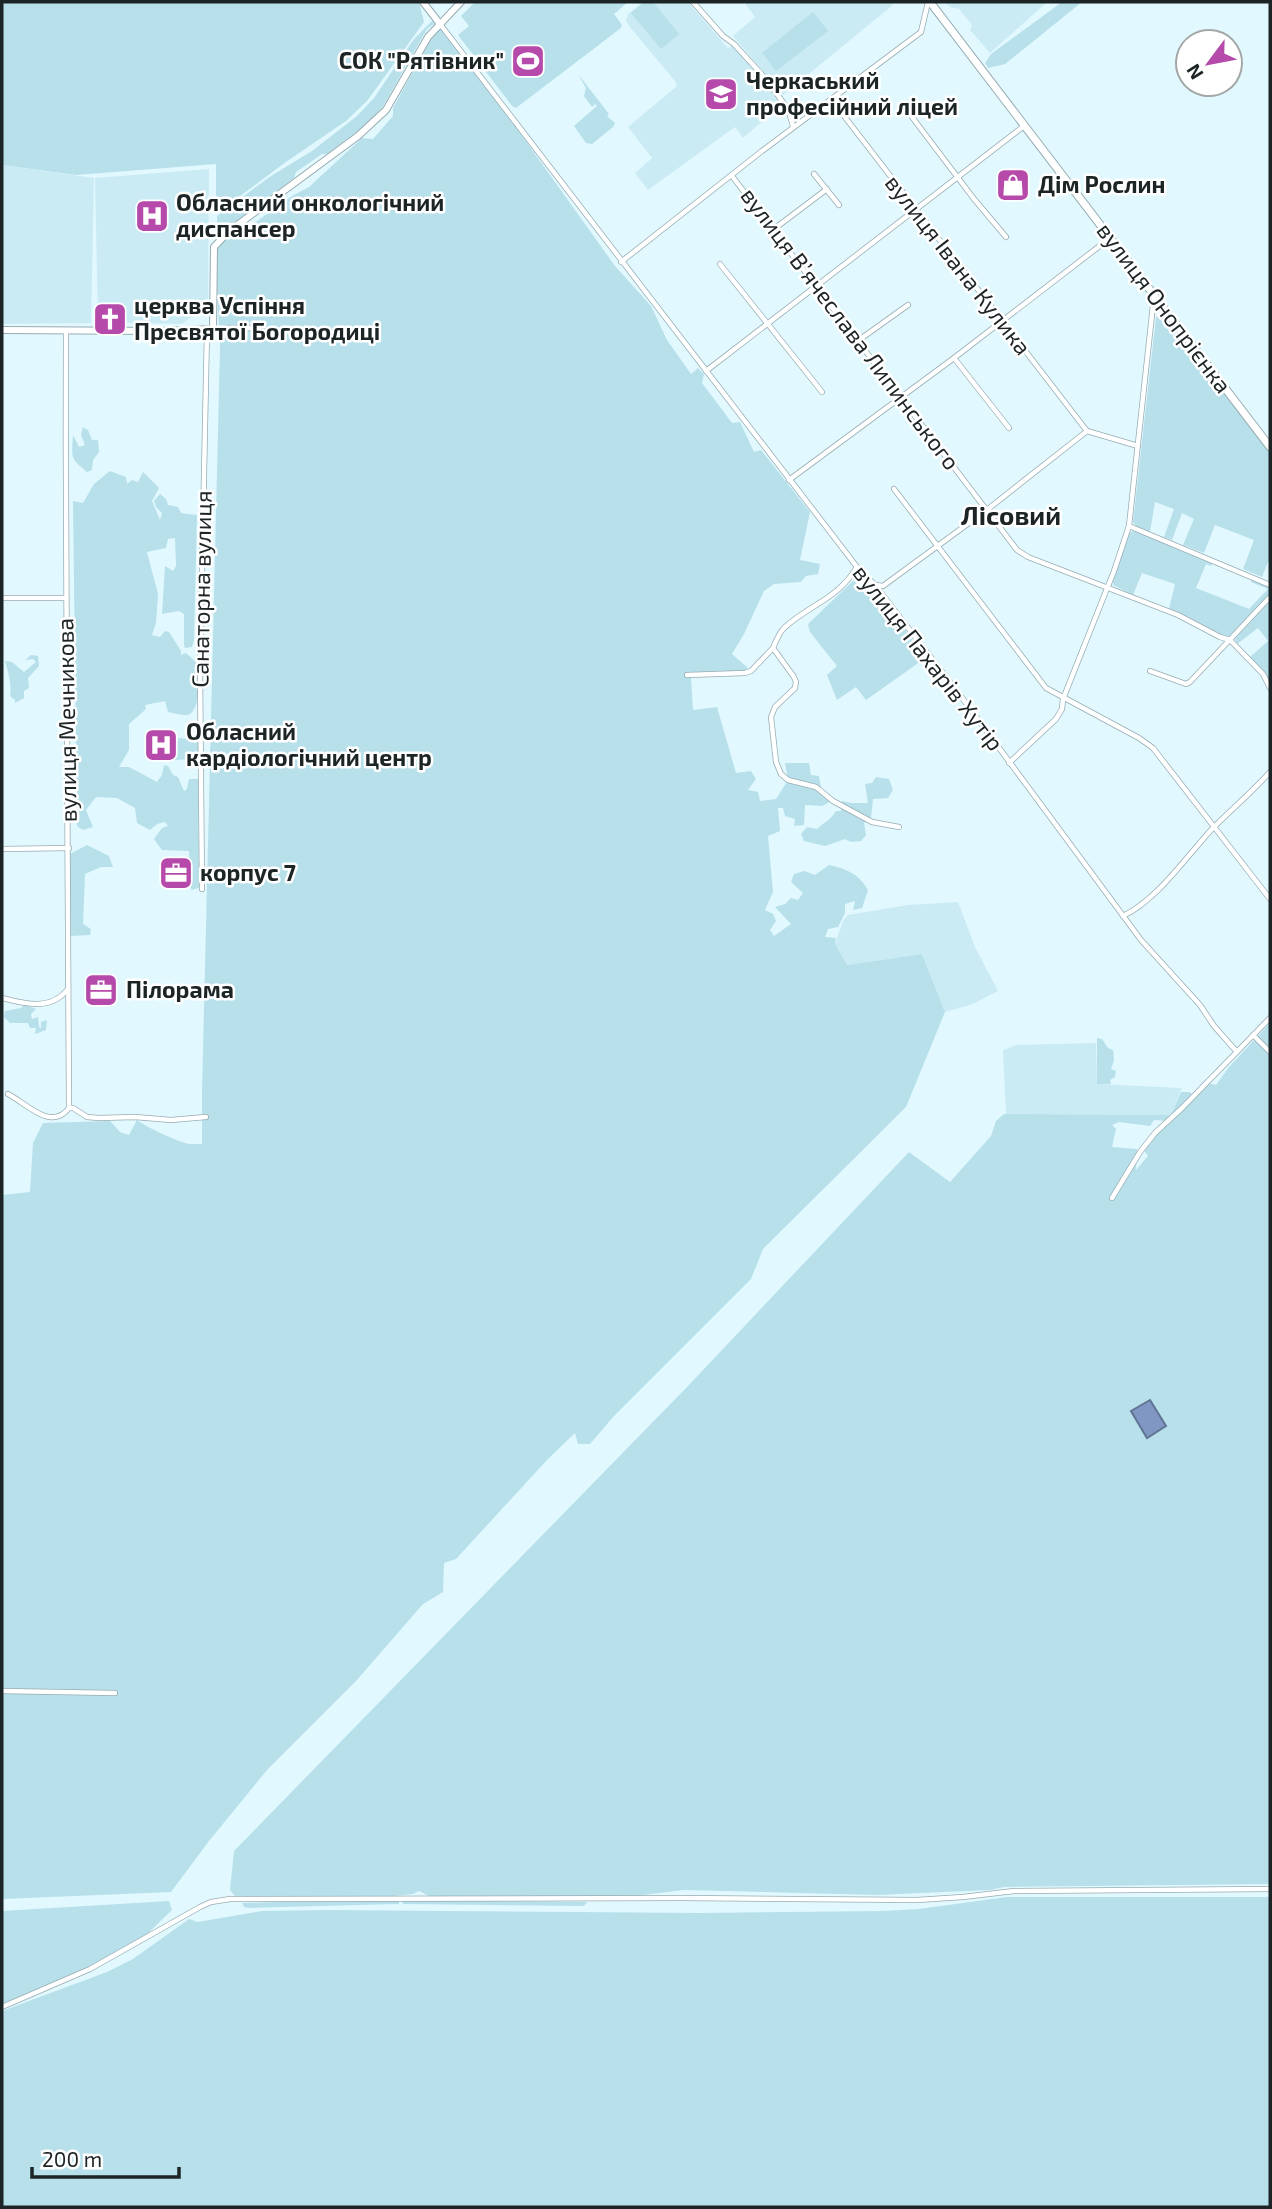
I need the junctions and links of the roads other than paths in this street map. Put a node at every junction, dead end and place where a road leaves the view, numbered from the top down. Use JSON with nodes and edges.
{"nodes":[{"id":1,"x":423,"y":2,"type":"edge"},
{"id":2,"x":461,"y":2,"type":"edge"},
{"id":3,"x":694,"y":2,"type":"edge"},
{"id":4,"x":929,"y":2,"type":"edge"},
{"id":5,"x":440,"y":24,"type":"junction"},
{"id":6,"x":831,"y":99,"type":"junction"},
{"id":7,"x":912,"y":117,"type":"dead end"},
{"id":8,"x":1024,"y":126,"type":"junction"},
{"id":9,"x":793,"y":127,"type":"junction"},
{"id":10,"x":814,"y":174,"type":"dead end"},
{"id":11,"x":733,"y":176,"type":"junction"},
{"id":12,"x":957,"y":177,"type":"junction"},
{"id":13,"x":827,"y":189,"type":"junction"},
{"id":14,"x":839,"y":205,"type":"dead end"},
{"id":15,"x":915,"y":209,"type":"junction"},
{"id":16,"x":774,"y":229,"type":"junction"},
{"id":17,"x":1006,"y":237,"type":"dead end"},
{"id":18,"x":1110,"y":238,"type":"junction"},
{"id":19,"x":621,"y":262,"type":"junction"},
{"id":20,"x":720,"y":264,"type":"dead end"},
{"id":21,"x":817,"y":285,"type":"junction"},
{"id":22,"x":1154,"y":295,"type":"junction"},
{"id":23,"x":908,"y":305,"type":"dead end"},
{"id":24,"x":1002,"y":322,"type":"junction"},
{"id":25,"x":769,"y":323,"type":"junction"},
{"id":26,"x":254,"y":328,"type":"dead end"},
{"id":27,"x":2,"y":330,"type":"edge"},
{"id":28,"x":210,"y":330,"type":"junction"},
{"id":29,"x":66,"y":331,"type":"junction"},
{"id":30,"x":859,"y":340,"type":"junction"},
{"id":31,"x":954,"y":358,"type":"junction"},
{"id":32,"x":706,"y":371,"type":"junction"},
{"id":33,"x":822,"y":392,"type":"dead end"},
{"id":34,"x":901,"y":397,"type":"junction"},
{"id":35,"x":1009,"y":428,"type":"dead end"},
{"id":36,"x":1087,"y":431,"type":"junction"},
{"id":37,"x":1138,"y":446,"type":"junction"},
{"id":38,"x":1270,"y":447,"type":"edge"},
{"id":39,"x":789,"y":480,"type":"junction"},
{"id":40,"x":894,"y":489,"type":"dead end"},
{"id":41,"x":988,"y":509,"type":"junction"},
{"id":42,"x":1129,"y":526,"type":"junction"},
{"id":43,"x":938,"y":546,"type":"junction"},
{"id":44,"x":857,"y":568,"type":"junction"},
{"id":45,"x":1270,"y":584,"type":"edge"},
{"id":46,"x":875,"y":585,"type":"junction"},
{"id":47,"x":1107,"y":588,"type":"junction"},
{"id":48,"x":1270,"y":597,"type":"edge"},
{"id":49,"x":2,"y":598,"type":"edge"},
{"id":50,"x":65,"y":598,"type":"junction"},
{"id":51,"x":1230,"y":640,"type":"junction"},
{"id":52,"x":773,"y":648,"type":"junction"},
{"id":53,"x":1150,"y":671,"type":"dead end"},
{"id":54,"x":687,"y":675,"type":"dead end"},
{"id":55,"x":1270,"y":688,"type":"edge"},
{"id":56,"x":1063,"y":699,"type":"junction"},
{"id":57,"x":1009,"y":763,"type":"junction"},
{"id":58,"x":1270,"y":772,"type":"edge"},
{"id":59,"x":1215,"y":826,"type":"junction"},
{"id":60,"x":899,"y":827,"type":"dead end"},
{"id":61,"x":69,"y":848,"type":"junction"},
{"id":62,"x":2,"y":849,"type":"edge"},
{"id":63,"x":201,"y":889,"type":"dead end"},
{"id":64,"x":1270,"y":899,"type":"edge"},
{"id":65,"x":1123,"y":916,"type":"junction"},
{"id":66,"x":69,"y":988,"type":"junction"},
{"id":67,"x":2,"y":998,"type":"edge"},
{"id":68,"x":1270,"y":1018,"type":"edge"},
{"id":69,"x":1253,"y":1035,"type":"junction"},
{"id":70,"x":1237,"y":1052,"type":"junction"},
{"id":71,"x":1270,"y":1052,"type":"edge"},
{"id":72,"x":8,"y":1094,"type":"dead end"},
{"id":73,"x":69,"y":1108,"type":"junction"},
{"id":74,"x":206,"y":1117,"type":"dead end"},
{"id":75,"x":1112,"y":1198,"type":"dead end"},
{"id":76,"x":2,"y":1690,"type":"edge"},
{"id":77,"x":115,"y":1693,"type":"dead end"},
{"id":78,"x":1270,"y":1889,"type":"edge"},
{"id":79,"x":2,"y":2007,"type":"edge"}],
"edges":[{"from":1,"to":5,"type":"street"},
{"from":2,"to":5,"type":"street"},
{"from":3,"to":9,"type":"street"},
{"from":4,"to":6,"type":"street"},
{"from":4,"to":8,"type":"main road","name":"вулиця Онопрієнка"},
{"from":5,"to":19,"type":"street","name":"вулиця Пахарів Хутір"},
{"from":5,"to":28,"type":"street","name":"Санаторна вулиця"},
{"from":6,"to":9,"type":"street"},
{"from":6,"to":15,"type":"street","name":"вулиця Івана Кулика"},
{"from":7,"to":12,"type":"street"},
{"from":8,"to":12,"type":"street"},
{"from":8,"to":18,"type":"main road","name":"вулиця Онопрієнка"},
{"from":9,"to":11,"type":"street"},
{"from":10,"to":13,"type":"street"},
{"from":11,"to":16,"type":"street","name":"вулиця Вʼячеслава Липинського"},
{"from":11,"to":19,"type":"street"},
{"from":12,"to":15,"type":"street"},
{"from":12,"to":17,"type":"street"},
{"from":13,"to":14,"type":"street"},
{"from":13,"to":16,"type":"street"},
{"from":15,"to":21,"type":"street"},
{"from":15,"to":24,"type":"street","name":"вулиця Івана Кулика"},
{"from":16,"to":21,"type":"street","name":"вулиця Вʼячеслава Липинського"},
{"from":18,"to":22,"type":"main road","name":"вулиця Онопрієнка"},
{"from":18,"to":24,"type":"street"},
{"from":19,"to":32,"type":"street","name":"вулиця Пахарів Хутір"},
{"from":20,"to":25,"type":"street"},
{"from":21,"to":25,"type":"street"},
{"from":21,"to":30,"type":"street","name":"вулиця Вʼячеслава Липинського"},
{"from":22,"to":37,"type":"street"},
{"from":22,"to":38,"type":"main road","name":"вулиця Онопрієнка"},
{"from":23,"to":30,"type":"street"},
{"from":24,"to":31,"type":"street"},
{"from":24,"to":36,"type":"street","name":"вулиця Івана Кулика"},
{"from":25,"to":32,"type":"street"},
{"from":25,"to":33,"type":"street"},
{"from":26,"to":28,"type":"street"},
{"from":27,"to":29,"type":"street"},
{"from":28,"to":29,"type":"street"},
{"from":28,"to":63,"type":"street","name":"Санаторна вулиця"},
{"from":29,"to":50,"type":"street","name":"вулиця Мечникова"},
{"from":30,"to":34,"type":"street","name":"вулиця Вʼячеслава Липинського"},
{"from":31,"to":34,"type":"street"},
{"from":31,"to":35,"type":"street"},
{"from":32,"to":39,"type":"street","name":"вулиця Пахарів Хутір"},
{"from":34,"to":39,"type":"street"},
{"from":34,"to":41,"type":"street","name":"вулиця Вʼячеслава Липинського"},
{"from":36,"to":37,"type":"street"},
{"from":36,"to":41,"type":"street"},
{"from":37,"to":42,"type":"street"},
{"from":39,"to":44,"type":"street","name":"вулиця Пахарів Хутір"},
{"from":40,"to":43,"type":"street"},
{"from":41,"to":43,"type":"street"},
{"from":41,"to":47,"type":"street","name":"вулиця Вʼячеслава Липинського"},
{"from":42,"to":45,"type":"street"},
{"from":42,"to":47,"type":"street"},
{"from":43,"to":46,"type":"street"},
{"from":43,"to":56,"type":"street"},
{"from":44,"to":46,"type":"street","name":"вулиця Пахарів Хутір"},
{"from":44,"to":52,"type":"street"},
{"from":46,"to":57,"type":"street","name":"вулиця Пахарів Хутір"},
{"from":47,"to":51,"type":"street","name":"вулиця Вʼячеслава Липинського"},
{"from":47,"to":56,"type":"street"},
{"from":48,"to":51,"type":"street"},
{"from":49,"to":50,"type":"street"},
{"from":50,"to":61,"type":"street","name":"вулиця Мечникова"},
{"from":51,"to":53,"type":"street"},
{"from":51,"to":55,"type":"street","name":"вулиця Вʼячеслава Липинського"},
{"from":52,"to":54,"type":"street"},
{"from":52,"to":60,"type":"street"},
{"from":56,"to":57,"type":"street"},
{"from":56,"to":59,"type":"street"},
{"from":57,"to":65,"type":"street","name":"вулиця Пахарів Хутір"},
{"from":58,"to":59,"type":"street"},
{"from":59,"to":64,"type":"street"},
{"from":59,"to":65,"type":"street"},
{"from":61,"to":62,"type":"street"},
{"from":61,"to":66,"type":"street","name":"вулиця Мечникова"},
{"from":65,"to":70,"type":"street","name":"вулиця Пахарів Хутір"},
{"from":66,"to":67,"type":"street"},
{"from":66,"to":73,"type":"street","name":"вулиця Мечникова"},
{"from":68,"to":69,"type":"street"},
{"from":69,"to":70,"type":"street"},
{"from":69,"to":71,"type":"street"},
{"from":70,"to":75,"type":"street"},
{"from":72,"to":73,"type":"street"},
{"from":73,"to":74,"type":"street"},
{"from":76,"to":77,"type":"street"},
{"from":78,"to":79,"type":"street"}]}
